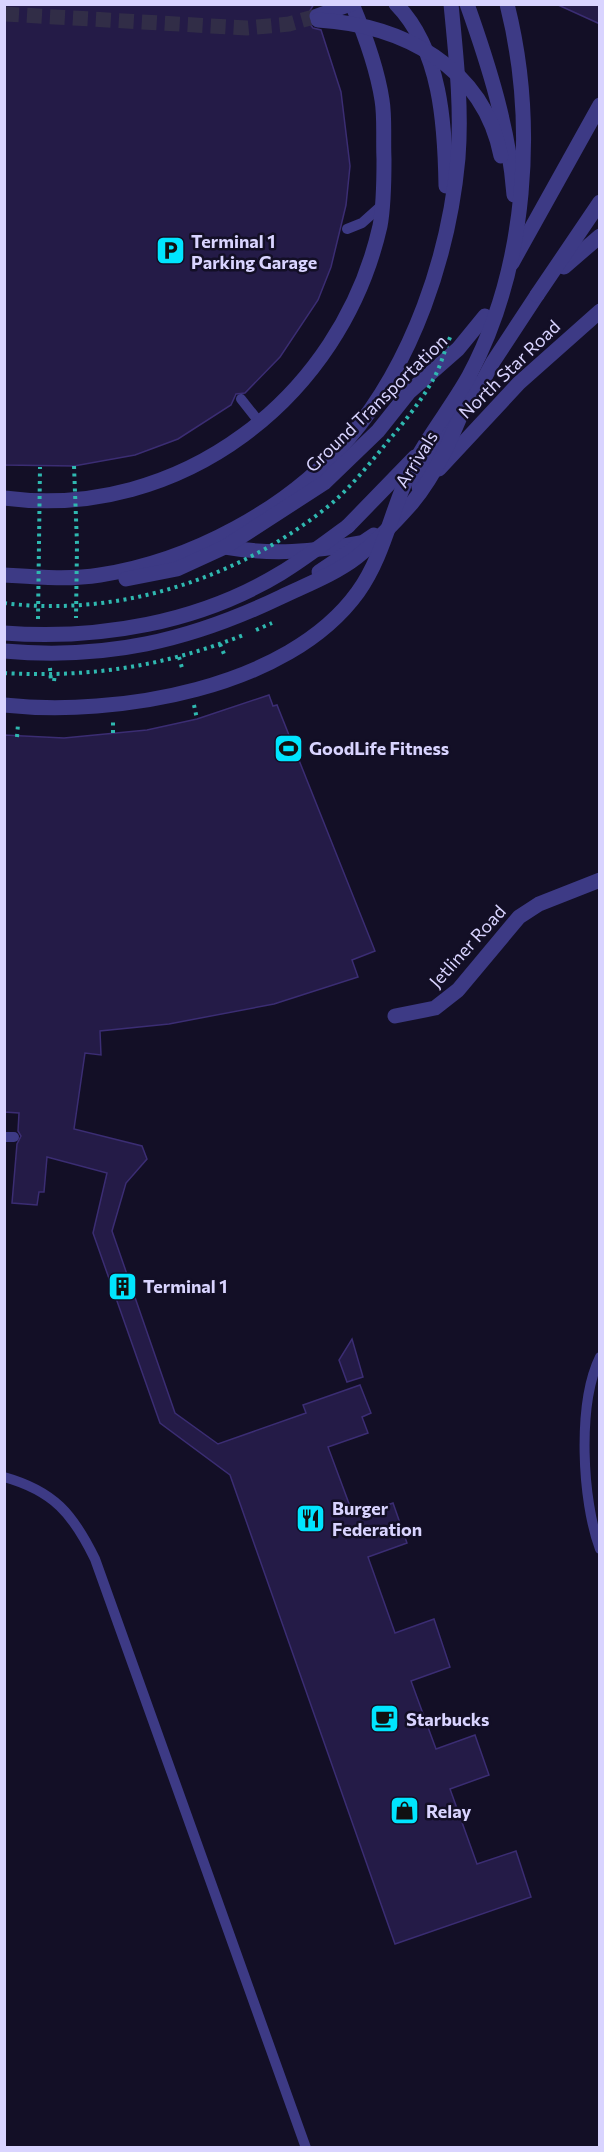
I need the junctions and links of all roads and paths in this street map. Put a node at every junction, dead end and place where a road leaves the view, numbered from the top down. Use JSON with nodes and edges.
{"nodes":[{"id":1,"x":352,"y":4,"type":"edge"},
{"id":2,"x":396,"y":4,"type":"edge"},
{"id":3,"x":451,"y":4,"type":"edge"},
{"id":4,"x":467,"y":4,"type":"edge"},
{"id":5,"x":507,"y":4,"type":"edge"},
{"id":6,"x":600,"y":105,"type":"edge"},
{"id":7,"x":600,"y":202,"type":"edge"},
{"id":8,"x":381,"y":206,"type":"junction"},
{"id":9,"x":347,"y":229,"type":"dead end"},
{"id":10,"x":600,"y":236,"type":"edge"},
{"id":11,"x":439,"y":252,"type":"junction"},
{"id":12,"x":506,"y":275,"type":"junction"},
{"id":13,"x":537,"y":295,"type":"junction"},
{"id":14,"x":600,"y":311,"type":"edge"},
{"id":15,"x":485,"y":316,"type":"junction"},
{"id":16,"x":451,"y":335,"type":"dead end"},
{"id":17,"x":241,"y":399,"type":"dead end"},
{"id":18,"x":260,"y":423,"type":"junction"},
{"id":19,"x":454,"y":435,"type":"junction"},
{"id":20,"x":418,"y":454,"type":"junction"},
{"id":21,"x":74,"y":466,"type":"dead end"},
{"id":22,"x":40,"y":467,"type":"dead end"},
{"id":23,"x":415,"y":495,"type":"junction"},
{"id":24,"x":4,"y":498,"type":"edge"},
{"id":25,"x":365,"y":542,"type":"junction"},
{"id":26,"x":225,"y":547,"type":"junction"},
{"id":27,"x":4,"y":575,"type":"edge"},
{"id":28,"x":4,"y":580,"type":"edge"},
{"id":29,"x":4,"y":603,"type":"edge"},
{"id":30,"x":38,"y":620,"type":"dead end"},
{"id":31,"x":76,"y":623,"type":"dead end"},
{"id":32,"x":4,"y":633,"type":"edge"},
{"id":33,"x":220,"y":644,"type":"dead end"},
{"id":34,"x":4,"y":650,"type":"edge"},
{"id":35,"x":178,"y":654,"type":"dead end"},
{"id":36,"x":224,"y":654,"type":"dead end"},
{"id":37,"x":50,"y":666,"type":"dead end"},
{"id":38,"x":37,"y":668,"type":"dead end"},
{"id":39,"x":182,"y":668,"type":"dead end"},
{"id":40,"x":75,"y":669,"type":"dead end"},
{"id":41,"x":55,"y":675,"type":"dead end"},
{"id":42,"x":36,"y":679,"type":"dead end"},
{"id":43,"x":75,"y":680,"type":"dead end"},
{"id":44,"x":4,"y":705,"type":"edge"},
{"id":45,"x":113,"y":722,"type":"dead end"},
{"id":46,"x":18,"y":724,"type":"dead end"},
{"id":47,"x":113,"y":733,"type":"dead end"},
{"id":48,"x":16,"y":737,"type":"dead end"},
{"id":49,"x":600,"y":880,"type":"edge"},
{"id":50,"x":395,"y":1016,"type":"dead end"},
{"id":51,"x":600,"y":1357,"type":"edge"},
{"id":52,"x":4,"y":1477,"type":"edge"},
{"id":53,"x":600,"y":1549,"type":"edge"},
{"id":54,"x":306,"y":2148,"type":"edge"}],
"edges":[{"from":1,"to":8,"type":"street"},
{"from":1,"to":12,"type":"street","bridge":true},
{"from":2,"to":11,"type":"street"},
{"from":3,"to":11,"type":"street"},
{"from":4,"to":19,"type":"street","name":"Arrivals","bridge":true},
{"from":5,"to":12,"type":"street","bridge":true},
{"from":6,"to":15,"type":"street"},
{"from":7,"to":13,"type":"street"},
{"from":8,"to":9,"type":"lane"},
{"from":8,"to":18,"type":"street"},
{"from":10,"to":13,"type":"street"},
{"from":11,"to":27,"type":"street","bridge":true},
{"from":12,"to":20,"type":"street","bridge":true},
{"from":13,"to":19,"type":"street","bridge":true},
{"from":14,"to":23,"type":"street","name":"North Star Road"},
{"from":15,"to":23,"type":"street"},
{"from":15,"to":26,"type":"street","name":"Ground Transportation"},
{"from":16,"to":29,"type":"path","bridge":true},
{"from":17,"to":18,"type":"lane"},
{"from":18,"to":24,"type":"street"},
{"from":19,"to":34,"type":"street","name":"Arrivals","bridge":true},
{"from":20,"to":32,"type":"street","bridge":true},
{"from":20,"to":44,"type":"street","bridge":true},
{"from":21,"to":31,"type":"path","bridge":true},
{"from":22,"to":30,"type":"path","bridge":true},
{"from":23,"to":25,"type":"street","name":"North Star Road"},
{"from":25,"to":26,"type":"street"},
{"from":25,"to":34,"type":"street","name":"North Star Road"},
{"from":26,"to":28,"type":"street","name":"Ground Transportation"},
{"from":33,"to":36,"type":"path"},
{"from":35,"to":39,"type":"path","bridge":true},
{"from":37,"to":41,"type":"path","bridge":true},
{"from":38,"to":42,"type":"path","bridge":true},
{"from":40,"to":43,"type":"path","bridge":true},
{"from":45,"to":47,"type":"path"},
{"from":46,"to":48,"type":"path"},
{"from":49,"to":50,"type":"street","name":"Jetliner Road"},
{"from":51,"to":53,"type":"lane"},
{"from":52,"to":54,"type":"lane"}]}
